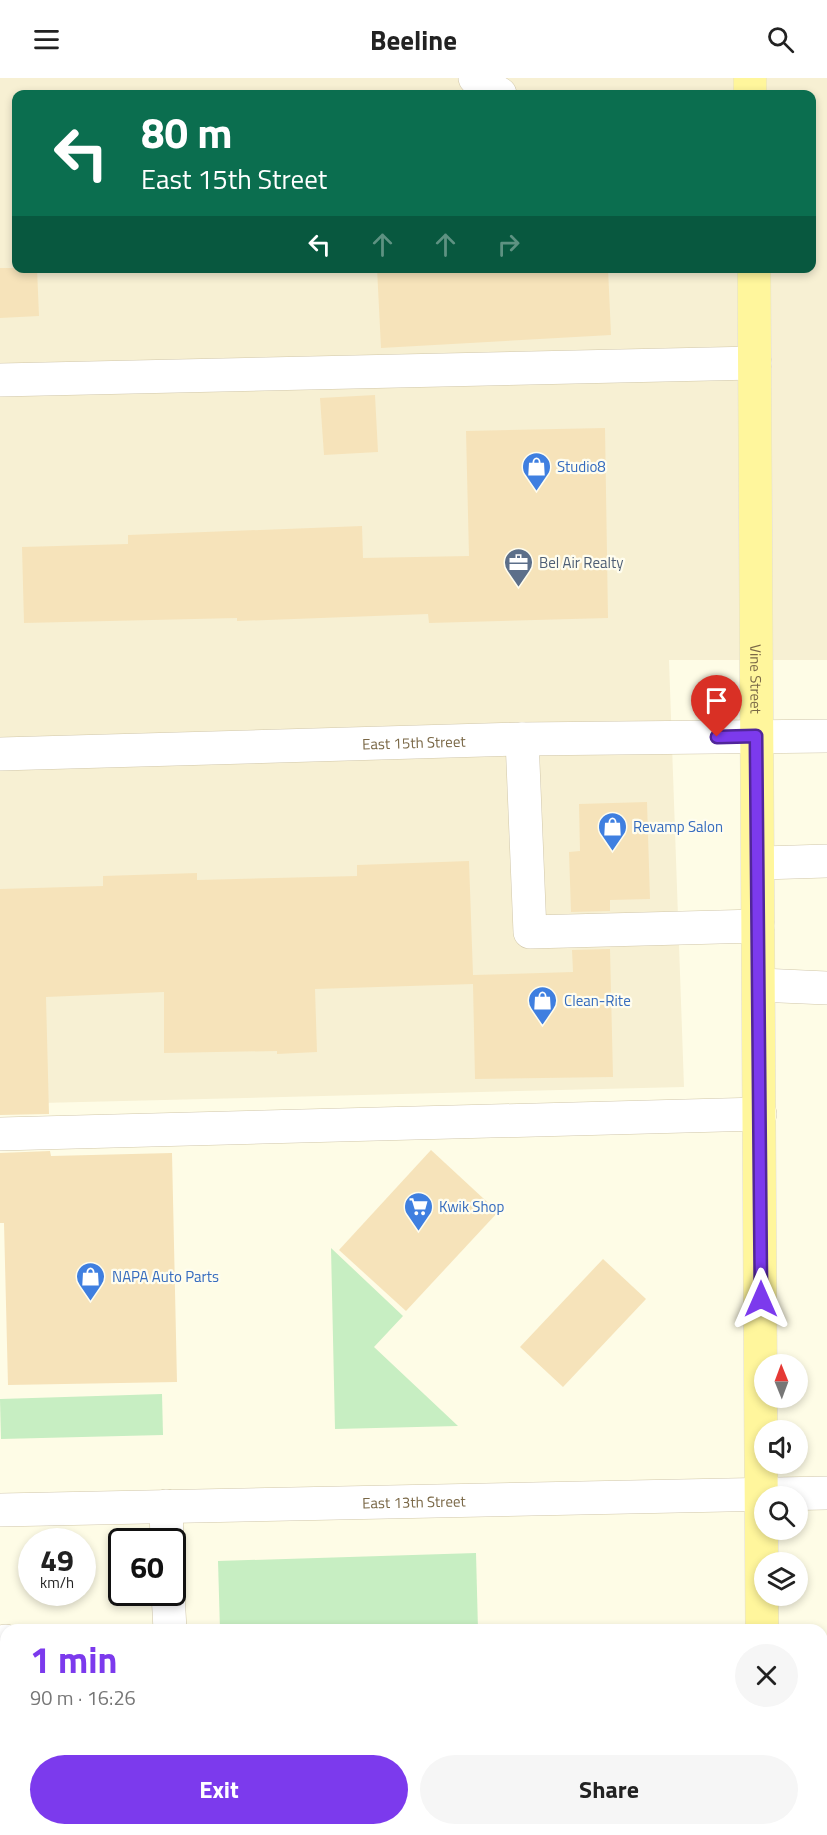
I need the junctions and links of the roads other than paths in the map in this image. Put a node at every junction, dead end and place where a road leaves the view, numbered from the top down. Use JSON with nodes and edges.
{"nodes":[{"id":1,"x":475,"y":78,"type":"edge"},
{"id":2,"x":494,"y":90,"type":"edge"},
{"id":3,"x":754,"y":273,"type":"edge"},
{"id":4,"x":755,"y":363,"type":"junction"},
{"id":5,"x":0,"y":380,"type":"edge"},
{"id":6,"x":756,"y":736,"type":"junction"},
{"id":7,"x":827,"y":736,"type":"edge"},
{"id":8,"x":522,"y":739,"type":"junction"},
{"id":9,"x":0,"y":754,"type":"edge"},
{"id":10,"x":827,"y":861,"type":"edge"},
{"id":11,"x":759,"y":863,"type":"junction"},
{"id":12,"x":758,"y":926,"type":"junction"},
{"id":13,"x":759,"y":985,"type":"junction"},
{"id":14,"x":827,"y":988,"type":"edge"},
{"id":15,"x":760,"y":1114,"type":"junction"},
{"id":16,"x":0,"y":1134,"type":"edge"},
{"id":17,"x":762,"y":1486,"type":"edge"},
{"id":18,"x":808,"y":1493,"type":"edge"},
{"id":19,"x":827,"y":1493,"type":"edge"},
{"id":20,"x":754,"y":1494,"type":"edge"},
{"id":21,"x":166,"y":1506,"type":"junction"},
{"id":22,"x":0,"y":1510,"type":"edge"},
{"id":23,"x":167,"y":1528,"type":"edge"},
{"id":24,"x":762,"y":1540,"type":"edge"},
{"id":25,"x":169,"y":1606,"type":"edge"},
{"id":26,"x":170,"y":1624,"type":"edge"},
{"id":27,"x":762,"y":1624,"type":"edge"}],
"edges":[{"from":1,"to":2,"type":"street"},
{"from":3,"to":4,"type":"main road","name":"Vine Street"},
{"from":4,"to":5,"type":"street"},
{"from":4,"to":6,"type":"main road","name":"Vine Street"},
{"from":6,"to":7,"type":"street","name":"East 15th Street"},
{"from":6,"to":8,"type":"street","name":"East 15th Street"},
{"from":6,"to":11,"type":"main road","name":"Vine Street"},
{"from":8,"to":9,"type":"street","name":"East 15th Street"},
{"from":8,"to":12,"type":"street"},
{"from":10,"to":11,"type":"street"},
{"from":11,"to":12,"type":"main road","name":"Vine Street"},
{"from":12,"to":13,"type":"main road","name":"Vine Street"},
{"from":13,"to":14,"type":"street"},
{"from":13,"to":15,"type":"main road","name":"Vine Street"},
{"from":15,"to":16,"type":"street"},
{"from":15,"to":17,"type":"main road","name":"Vine Street"},
{"from":18,"to":19,"type":"street","name":"East 13th Street"},
{"from":20,"to":21,"type":"street","name":"East 13th Street"},
{"from":21,"to":22,"type":"street","name":"East 13th Street"},
{"from":21,"to":23,"type":"street"},
{"from":24,"to":27,"type":"main road","name":"Vine Street"},
{"from":25,"to":26,"type":"street"}]}
